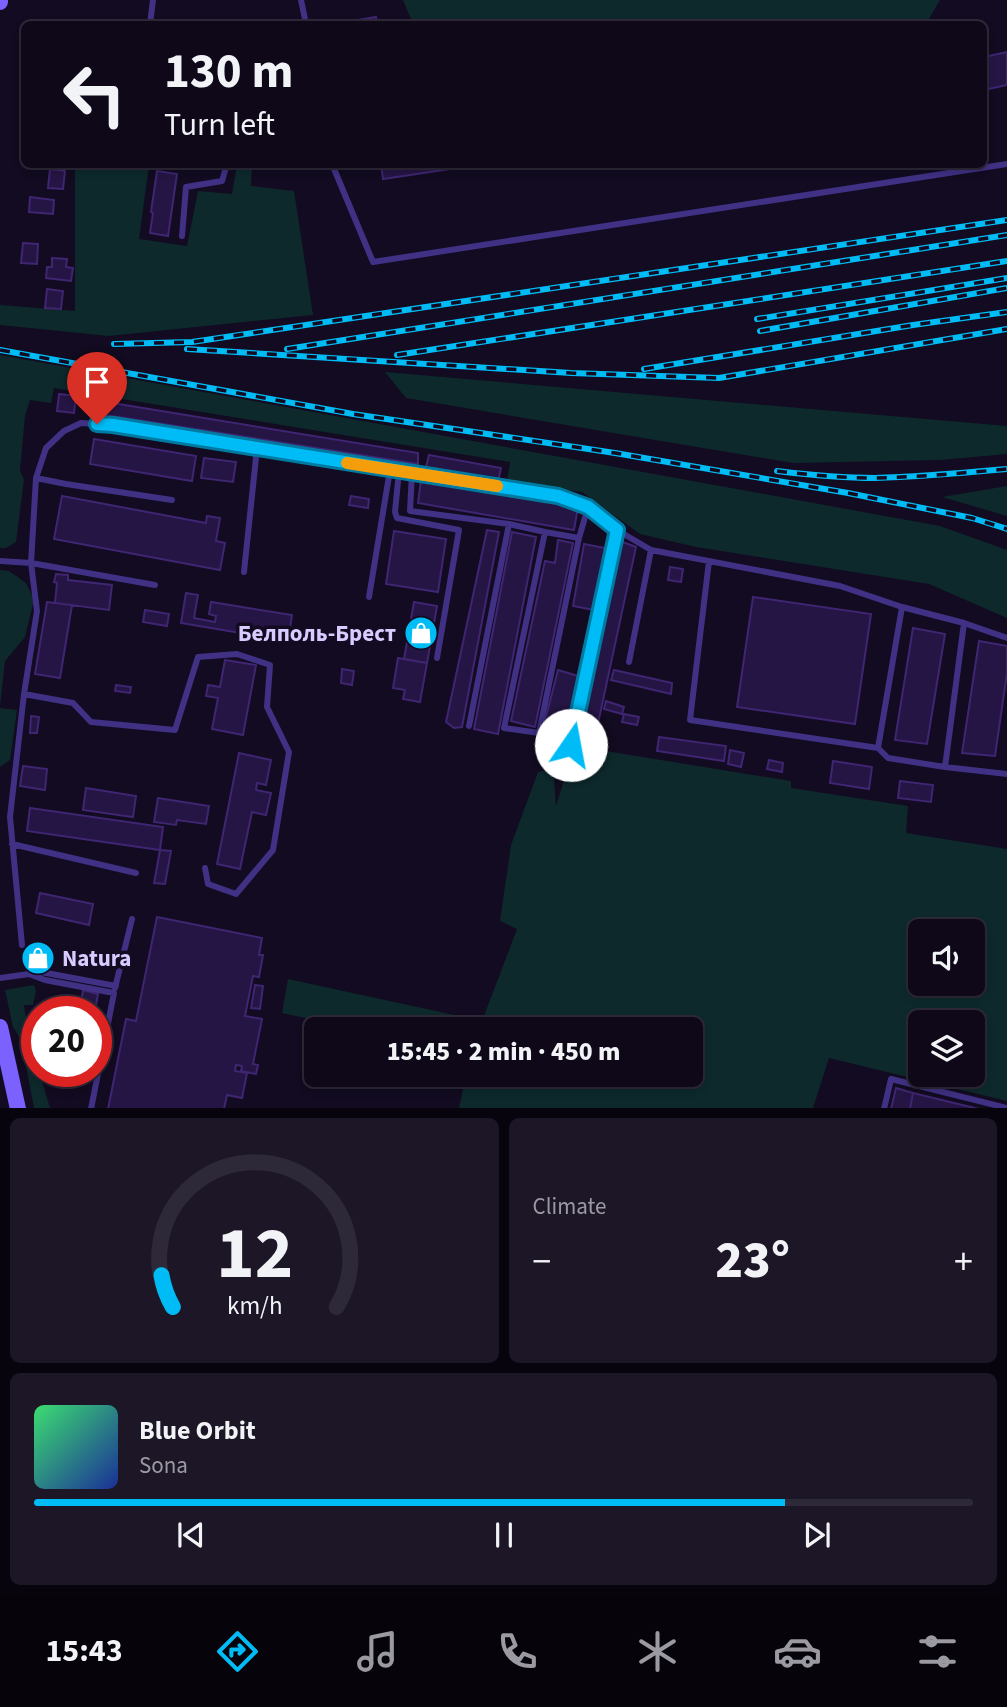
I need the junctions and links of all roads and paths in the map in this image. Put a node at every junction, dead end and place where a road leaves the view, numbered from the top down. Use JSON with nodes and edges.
{"nodes":[{"id":1,"x":153,"y":0,"type":"edge"},
{"id":2,"x":302,"y":0,"type":"edge"},
{"id":3,"x":150,"y":21,"type":"edge"},
{"id":4,"x":306,"y":21,"type":"edge"},
{"id":5,"x":1007,"y":164,"type":"edge"},
{"id":6,"x":987,"y":167,"type":"edge"},
{"id":7,"x":227,"y":168,"type":"edge"},
{"id":8,"x":334,"y":168,"type":"edge"},
{"id":9,"x":981,"y":168,"type":"edge"},
{"id":10,"x":182,"y":236,"type":"dead end"},
{"id":11,"x":257,"y":448,"type":"junction"},
{"id":12,"x":390,"y":470,"type":"junction"},
{"id":13,"x":400,"y":471,"type":"junction"},
{"id":14,"x":412,"y":473,"type":"junction"},
{"id":15,"x":36,"y":478,"type":"junction"},
{"id":16,"x":172,"y":500,"type":"dead end"},
{"id":17,"x":588,"y":507,"type":"junction"},
{"id":18,"x":509,"y":524,"type":"junction"},
{"id":19,"x":617,"y":530,"type":"junction"},
{"id":20,"x":545,"y":532,"type":"junction"},
{"id":21,"x":579,"y":538,"type":"junction"},
{"id":22,"x":651,"y":550,"type":"junction"},
{"id":23,"x":0,"y":561,"type":"edge"},
{"id":24,"x":709,"y":561,"type":"junction"},
{"id":25,"x":31,"y":563,"type":"junction"},
{"id":26,"x":244,"y":572,"type":"dead end"},
{"id":27,"x":155,"y":585,"type":"dead end"},
{"id":28,"x":369,"y":597,"type":"dead end"},
{"id":29,"x":902,"y":607,"type":"junction"},
{"id":30,"x":964,"y":623,"type":"junction"},
{"id":31,"x":1007,"y":638,"type":"edge"},
{"id":32,"x":437,"y":658,"type":"dead end"},
{"id":33,"x":629,"y":662,"type":"dead end"},
{"id":34,"x":24,"y":694,"type":"junction"},
{"id":35,"x":469,"y":726,"type":"dead end"},
{"id":36,"x":571,"y":745,"type":"dead end"},
{"id":37,"x":878,"y":748,"type":"junction"},
{"id":38,"x":945,"y":767,"type":"junction"},
{"id":39,"x":1007,"y":774,"type":"edge"},
{"id":40,"x":12,"y":844,"type":"junction"},
{"id":41,"x":205,"y":868,"type":"dead end"},
{"id":42,"x":136,"y":873,"type":"dead end"},
{"id":43,"x":132,"y":919,"type":"dead end"},
{"id":44,"x":22,"y":945,"type":"dead end"},
{"id":45,"x":0,"y":978,"type":"edge"},
{"id":46,"x":115,"y":990,"type":"junction"},
{"id":47,"x":0,"y":1027,"type":"edge"},
{"id":48,"x":18,"y":1108,"type":"edge"},
{"id":49,"x":91,"y":1108,"type":"edge"},
{"id":50,"x":884,"y":1108,"type":"edge"},
{"id":51,"x":1007,"y":1108,"type":"edge"}],
"edges":[{"from":1,"to":3,"type":"lane"},
{"from":2,"to":4,"type":"lane"},
{"from":5,"to":6,"type":"lane"},
{"from":7,"to":10,"type":"lane"},
{"from":8,"to":9,"type":"lane"},
{"from":11,"to":12,"type":"lane"},
{"from":11,"to":15,"type":"lane"},
{"from":11,"to":26,"type":"lane"},
{"from":12,"to":13,"type":"lane"},
{"from":12,"to":28,"type":"lane"},
{"from":13,"to":14,"type":"lane"},
{"from":13,"to":32,"type":"lane"},
{"from":14,"to":17,"type":"lane"},
{"from":14,"to":18,"type":"lane"},
{"from":15,"to":16,"type":"lane"},
{"from":15,"to":25,"type":"lane"},
{"from":17,"to":19,"type":"lane"},
{"from":17,"to":21,"type":"lane"},
{"from":18,"to":20,"type":"lane"},
{"from":18,"to":35,"type":"lane"},
{"from":19,"to":22,"type":"lane"},
{"from":19,"to":36,"type":"lane"},
{"from":20,"to":21,"type":"lane"},
{"from":20,"to":21,"type":"lane"},
{"from":22,"to":24,"type":"lane"},
{"from":22,"to":33,"type":"lane"},
{"from":23,"to":25,"type":"lane"},
{"from":24,"to":29,"type":"lane"},
{"from":24,"to":37,"type":"lane"},
{"from":25,"to":27,"type":"lane"},
{"from":25,"to":34,"type":"lane"},
{"from":29,"to":30,"type":"lane"},
{"from":29,"to":37,"type":"lane"},
{"from":30,"to":31,"type":"lane"},
{"from":30,"to":38,"type":"lane"},
{"from":34,"to":40,"type":"lane"},
{"from":34,"to":41,"type":"lane"},
{"from":37,"to":38,"type":"lane"},
{"from":38,"to":39,"type":"lane"},
{"from":40,"to":42,"type":"lane"},
{"from":40,"to":44,"type":"lane"},
{"from":43,"to":46,"type":"lane"},
{"from":45,"to":46,"type":"lane"},
{"from":46,"to":49,"type":"lane"},
{"from":47,"to":48,"type":"main road"},
{"from":50,"to":51,"type":"lane"}]}
